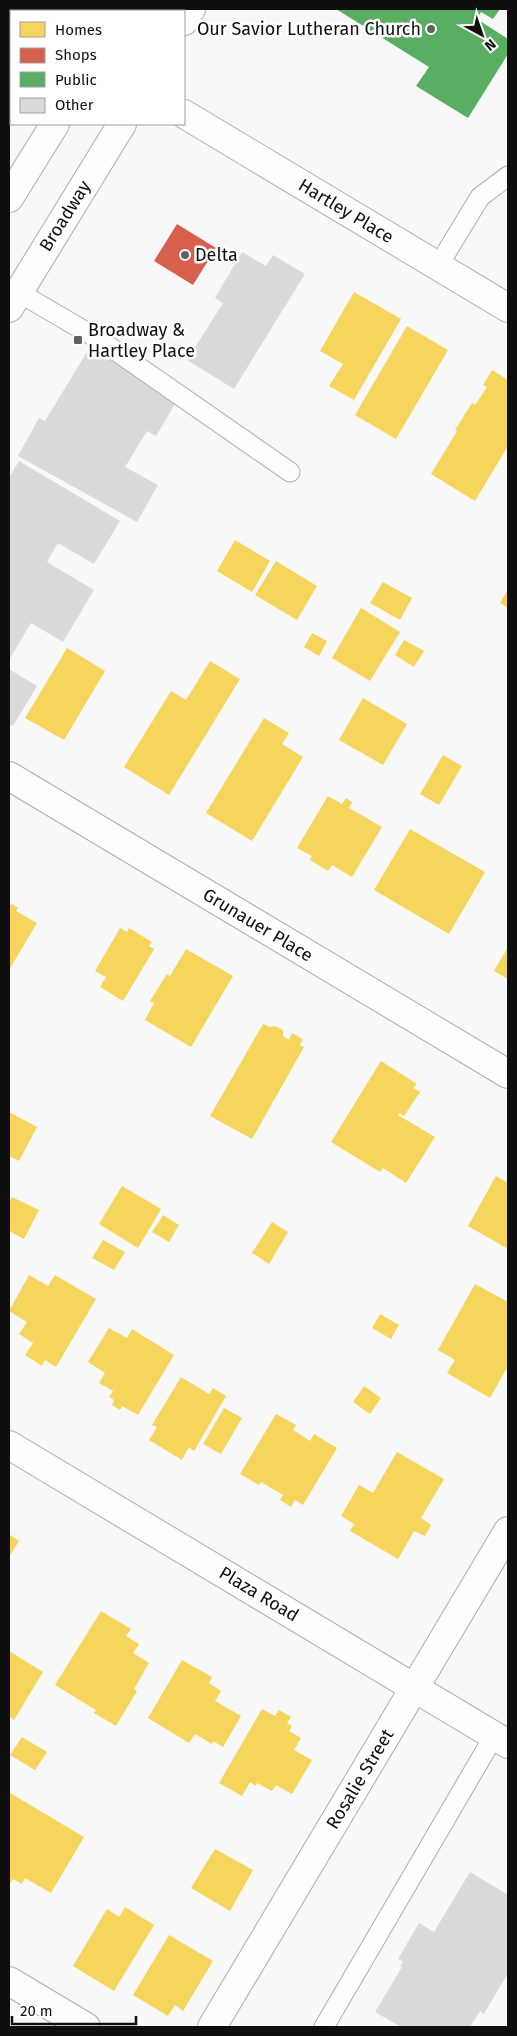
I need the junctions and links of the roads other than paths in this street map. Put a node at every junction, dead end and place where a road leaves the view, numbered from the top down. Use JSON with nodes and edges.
{"nodes":[{"id":1,"x":185,"y":115,"type":"edge"},
{"id":2,"x":53,"y":125,"type":"edge"},
{"id":3,"x":121,"y":125,"type":"edge"},
{"id":4,"x":508,"y":176,"type":"edge"},
{"id":5,"x":9,"y":198,"type":"edge"},
{"id":6,"x":438,"y":266,"type":"junction"},
{"id":7,"x":14,"y":300,"type":"edge"},
{"id":8,"x":508,"y":308,"type":"edge"},
{"id":9,"x":290,"y":472,"type":"dead end"},
{"id":10,"x":9,"y":776,"type":"edge"},
{"id":11,"x":508,"y":1074,"type":"edge"},
{"id":12,"x":9,"y":1445,"type":"edge"},
{"id":13,"x":508,"y":1531,"type":"edge"},
{"id":14,"x":415,"y":1688,"type":"junction"},
{"id":15,"x":501,"y":1740,"type":"edge"},
{"id":16,"x":9,"y":1981,"type":"edge"},
{"id":17,"x":86,"y":2027,"type":"edge"},
{"id":18,"x":212,"y":2027,"type":"edge"},
{"id":19,"x":324,"y":2027,"type":"edge"}],
"edges":[{"from":1,"to":6,"type":"street","name":"Hartley Place"},
{"from":2,"to":5,"type":"street"},
{"from":3,"to":7,"type":"street","name":"Broadway"},
{"from":4,"to":6,"type":"lane"},
{"from":6,"to":8,"type":"street","name":"Hartley Place"},
{"from":7,"to":9,"type":"lane"},
{"from":10,"to":11,"type":"street","name":"Grunauer Place"},
{"from":12,"to":14,"type":"street","name":"Plaza Road"},
{"from":13,"to":14,"type":"street","name":"Rosalie Street"},
{"from":14,"to":15,"type":"street","name":"Plaza Road"},
{"from":14,"to":18,"type":"street","name":"Rosalie Street"},
{"from":15,"to":19,"type":"lane"},
{"from":16,"to":17,"type":"street"}]}
